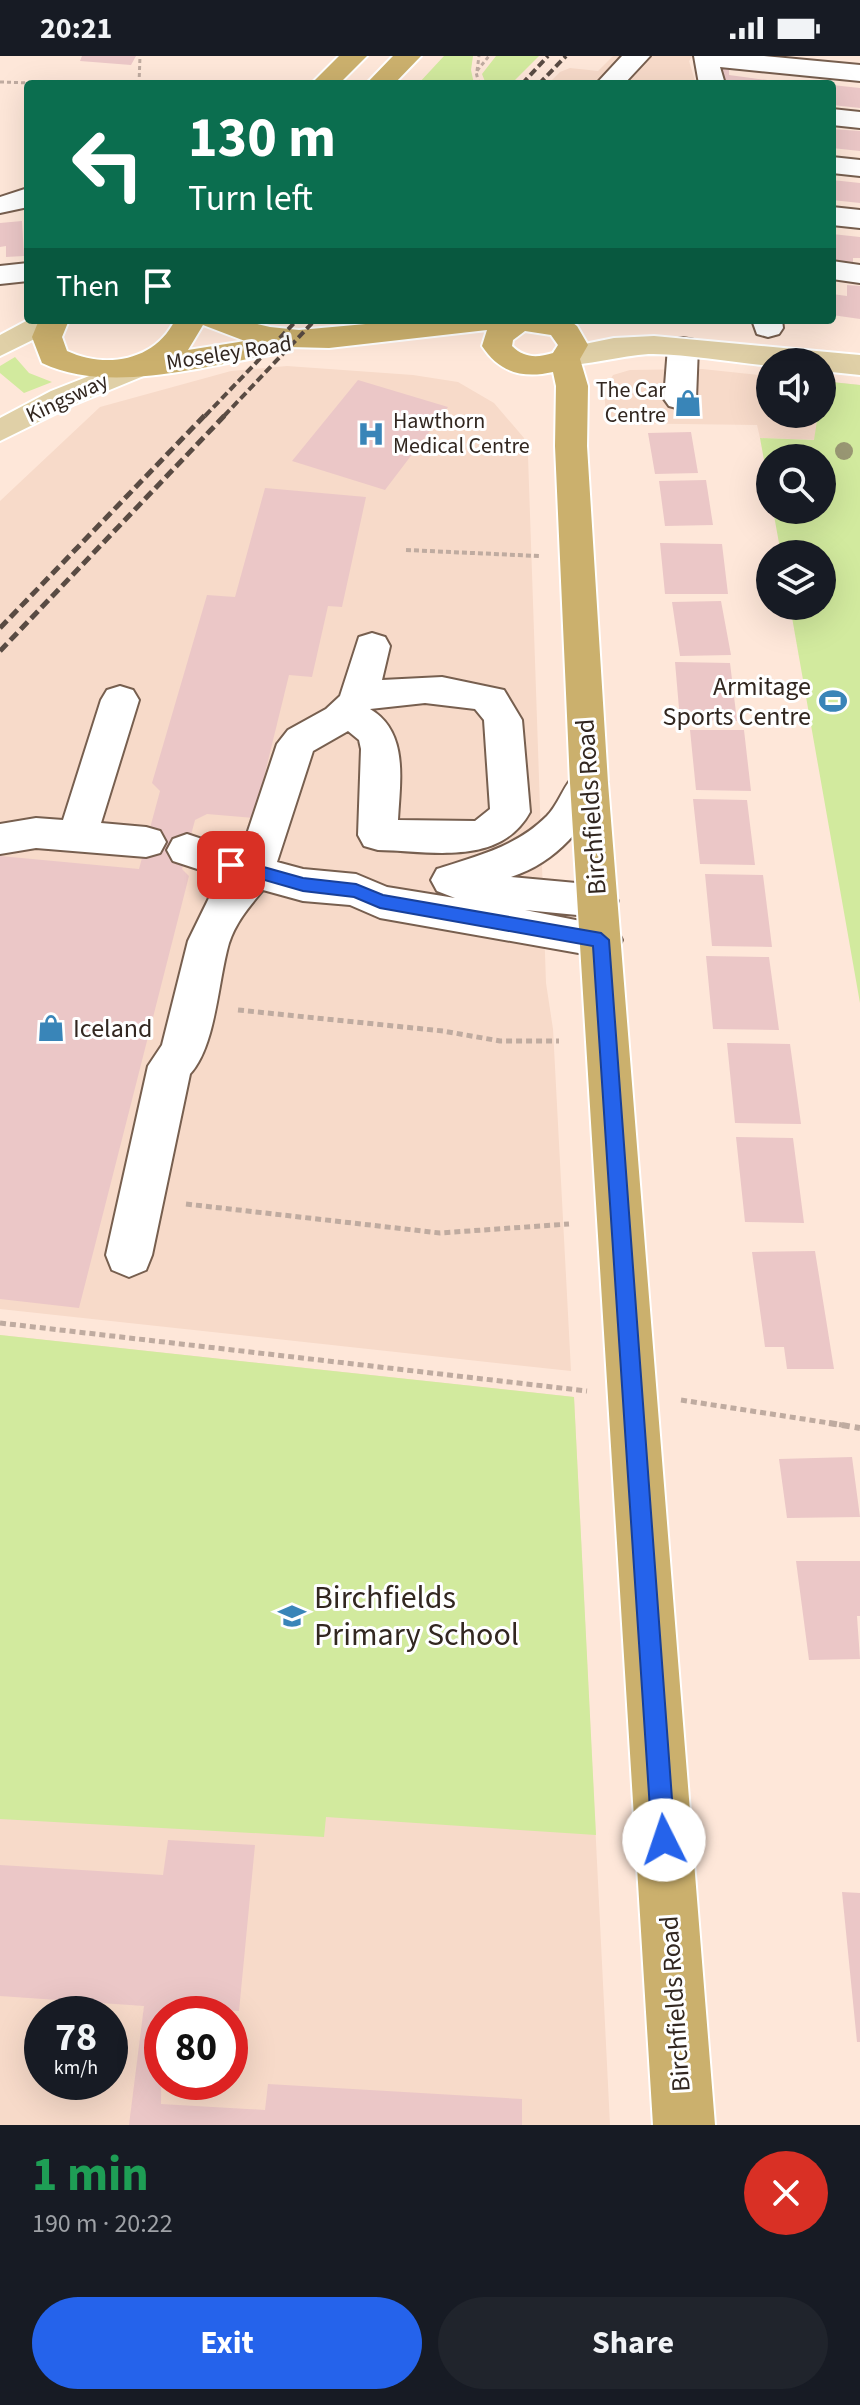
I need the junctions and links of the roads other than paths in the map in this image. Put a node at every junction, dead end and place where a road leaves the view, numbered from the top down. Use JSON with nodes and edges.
{"nodes":[{"id":1,"x":354,"y":56,"type":"edge"},
{"id":2,"x":408,"y":56,"type":"edge"},
{"id":3,"x":637,"y":56,"type":"edge"},
{"id":4,"x":860,"y":73,"type":"edge"},
{"id":5,"x":328,"y":80,"type":"edge"},
{"id":6,"x":383,"y":80,"type":"edge"},
{"id":7,"x":613,"y":80,"type":"edge"},
{"id":8,"x":711,"y":80,"type":"edge"},
{"id":9,"x":836,"y":117,"type":"edge"},
{"id":10,"x":860,"y":120,"type":"edge"},
{"id":11,"x":836,"y":165,"type":"edge"},
{"id":12,"x":860,"y":168,"type":"edge"},
{"id":13,"x":836,"y":216,"type":"edge"},
{"id":14,"x":860,"y":219,"type":"edge"},
{"id":15,"x":836,"y":271,"type":"edge"},
{"id":16,"x":24,"y":272,"type":"edge"},
{"id":17,"x":860,"y":274,"type":"edge"},
{"id":18,"x":0,"y":275,"type":"edge"},
{"id":19,"x":44,"y":324,"type":"edge"},
{"id":20,"x":51,"y":324,"type":"edge"},
{"id":21,"x":189,"y":324,"type":"edge"},
{"id":22,"x":227,"y":324,"type":"edge"},
{"id":23,"x":451,"y":324,"type":"edge"},
{"id":24,"x":521,"y":324,"type":"edge"},
{"id":25,"x":551,"y":324,"type":"edge"},
{"id":26,"x":768,"y":324,"type":"edge"},
{"id":27,"x":682,"y":333,"type":"edge"},
{"id":28,"x":360,"y":336,"type":"junction"},
{"id":29,"x":318,"y":338,"type":"junction"},
{"id":30,"x":860,"y":340,"type":"edge"},
{"id":31,"x":0,"y":347,"type":"edge"},
{"id":32,"x":566,"y":358,"type":"junction"},
{"id":33,"x":514,"y":362,"type":"junction"},
{"id":34,"x":860,"y":365,"type":"edge"},
{"id":35,"x":137,"y":367,"type":"junction"},
{"id":36,"x":680,"y":399,"type":"dead end"},
{"id":37,"x":0,"y":431,"type":"edge"},
{"id":38,"x":571,"y":446,"type":"junction"},
{"id":39,"x":372,"y":646,"type":"dead end"},
{"id":40,"x":120,"y":700,"type":"dead end"},
{"id":41,"x":352,"y":706,"type":"junction"},
{"id":42,"x":589,"y":783,"type":"junction"},
{"id":43,"x":78,"y":835,"type":"junction"},
{"id":44,"x":0,"y":839,"type":"edge"},
{"id":45,"x":146,"y":842,"type":"dead end"},
{"id":46,"x":187,"y":850,"type":"dead end"},
{"id":47,"x":254,"y":872,"type":"junction"},
{"id":48,"x":426,"y":886,"type":"junction"},
{"id":49,"x":356,"y":890,"type":"junction"},
{"id":50,"x":599,"y":921,"type":"junction"},
{"id":51,"x":129,"y":1255,"type":"dead end"},
{"id":52,"x":684,"y":2125,"type":"edge"}],
"edges":[{"from":1,"to":5,"type":"highway"},
{"from":2,"to":6,"type":"highway"},
{"from":3,"to":7,"type":"street"},
{"from":4,"to":8,"type":"street"},
{"from":9,"to":10,"type":"street"},
{"from":11,"to":12,"type":"street"},
{"from":13,"to":14,"type":"street"},
{"from":15,"to":17,"type":"street"},
{"from":16,"to":18,"type":"street"},
{"from":19,"to":31,"type":"main road"},
{"from":20,"to":35,"type":"highway","name":"Moseley Road"},
{"from":21,"to":35,"type":"highway"},
{"from":22,"to":29,"type":"highway","name":"Moseley Road"},
{"from":23,"to":28,"type":"highway","name":"Moseley Road"},
{"from":24,"to":33,"type":"highway"},
{"from":25,"to":32,"type":"highway"},
{"from":26,"to":27,"type":"main road"},
{"from":26,"to":30,"type":"main road"},
{"from":27,"to":32,"type":"main road"},
{"from":27,"to":34,"type":"main road"},
{"from":27,"to":36,"type":"street"},
{"from":28,"to":29,"type":"highway","name":"Moseley Road"},
{"from":28,"to":33,"type":"highway","name":"Moseley Road"},
{"from":29,"to":35,"type":"highway","name":"Moseley Road"},
{"from":32,"to":33,"type":"highway"},
{"from":32,"to":38,"type":"highway","name":"Birchfields Road"},
{"from":33,"to":38,"type":"highway"},
{"from":35,"to":37,"type":"main road","name":"Kingsway"},
{"from":38,"to":42,"type":"highway","name":"Birchfields Road"},
{"from":39,"to":41,"type":"street"},
{"from":40,"to":43,"type":"street"},
{"from":41,"to":41,"type":"street"},
{"from":41,"to":47,"type":"street"},
{"from":42,"to":48,"type":"street"},
{"from":42,"to":50,"type":"highway","name":"Birchfields Road"},
{"from":43,"to":44,"type":"street"},
{"from":43,"to":45,"type":"street"},
{"from":46,"to":47,"type":"street"},
{"from":47,"to":49,"type":"street"},
{"from":47,"to":51,"type":"street"},
{"from":48,"to":49,"type":"street"},
{"from":48,"to":50,"type":"street"},
{"from":49,"to":50,"type":"street"},
{"from":50,"to":52,"type":"highway","name":"Birchfields Road"}]}
